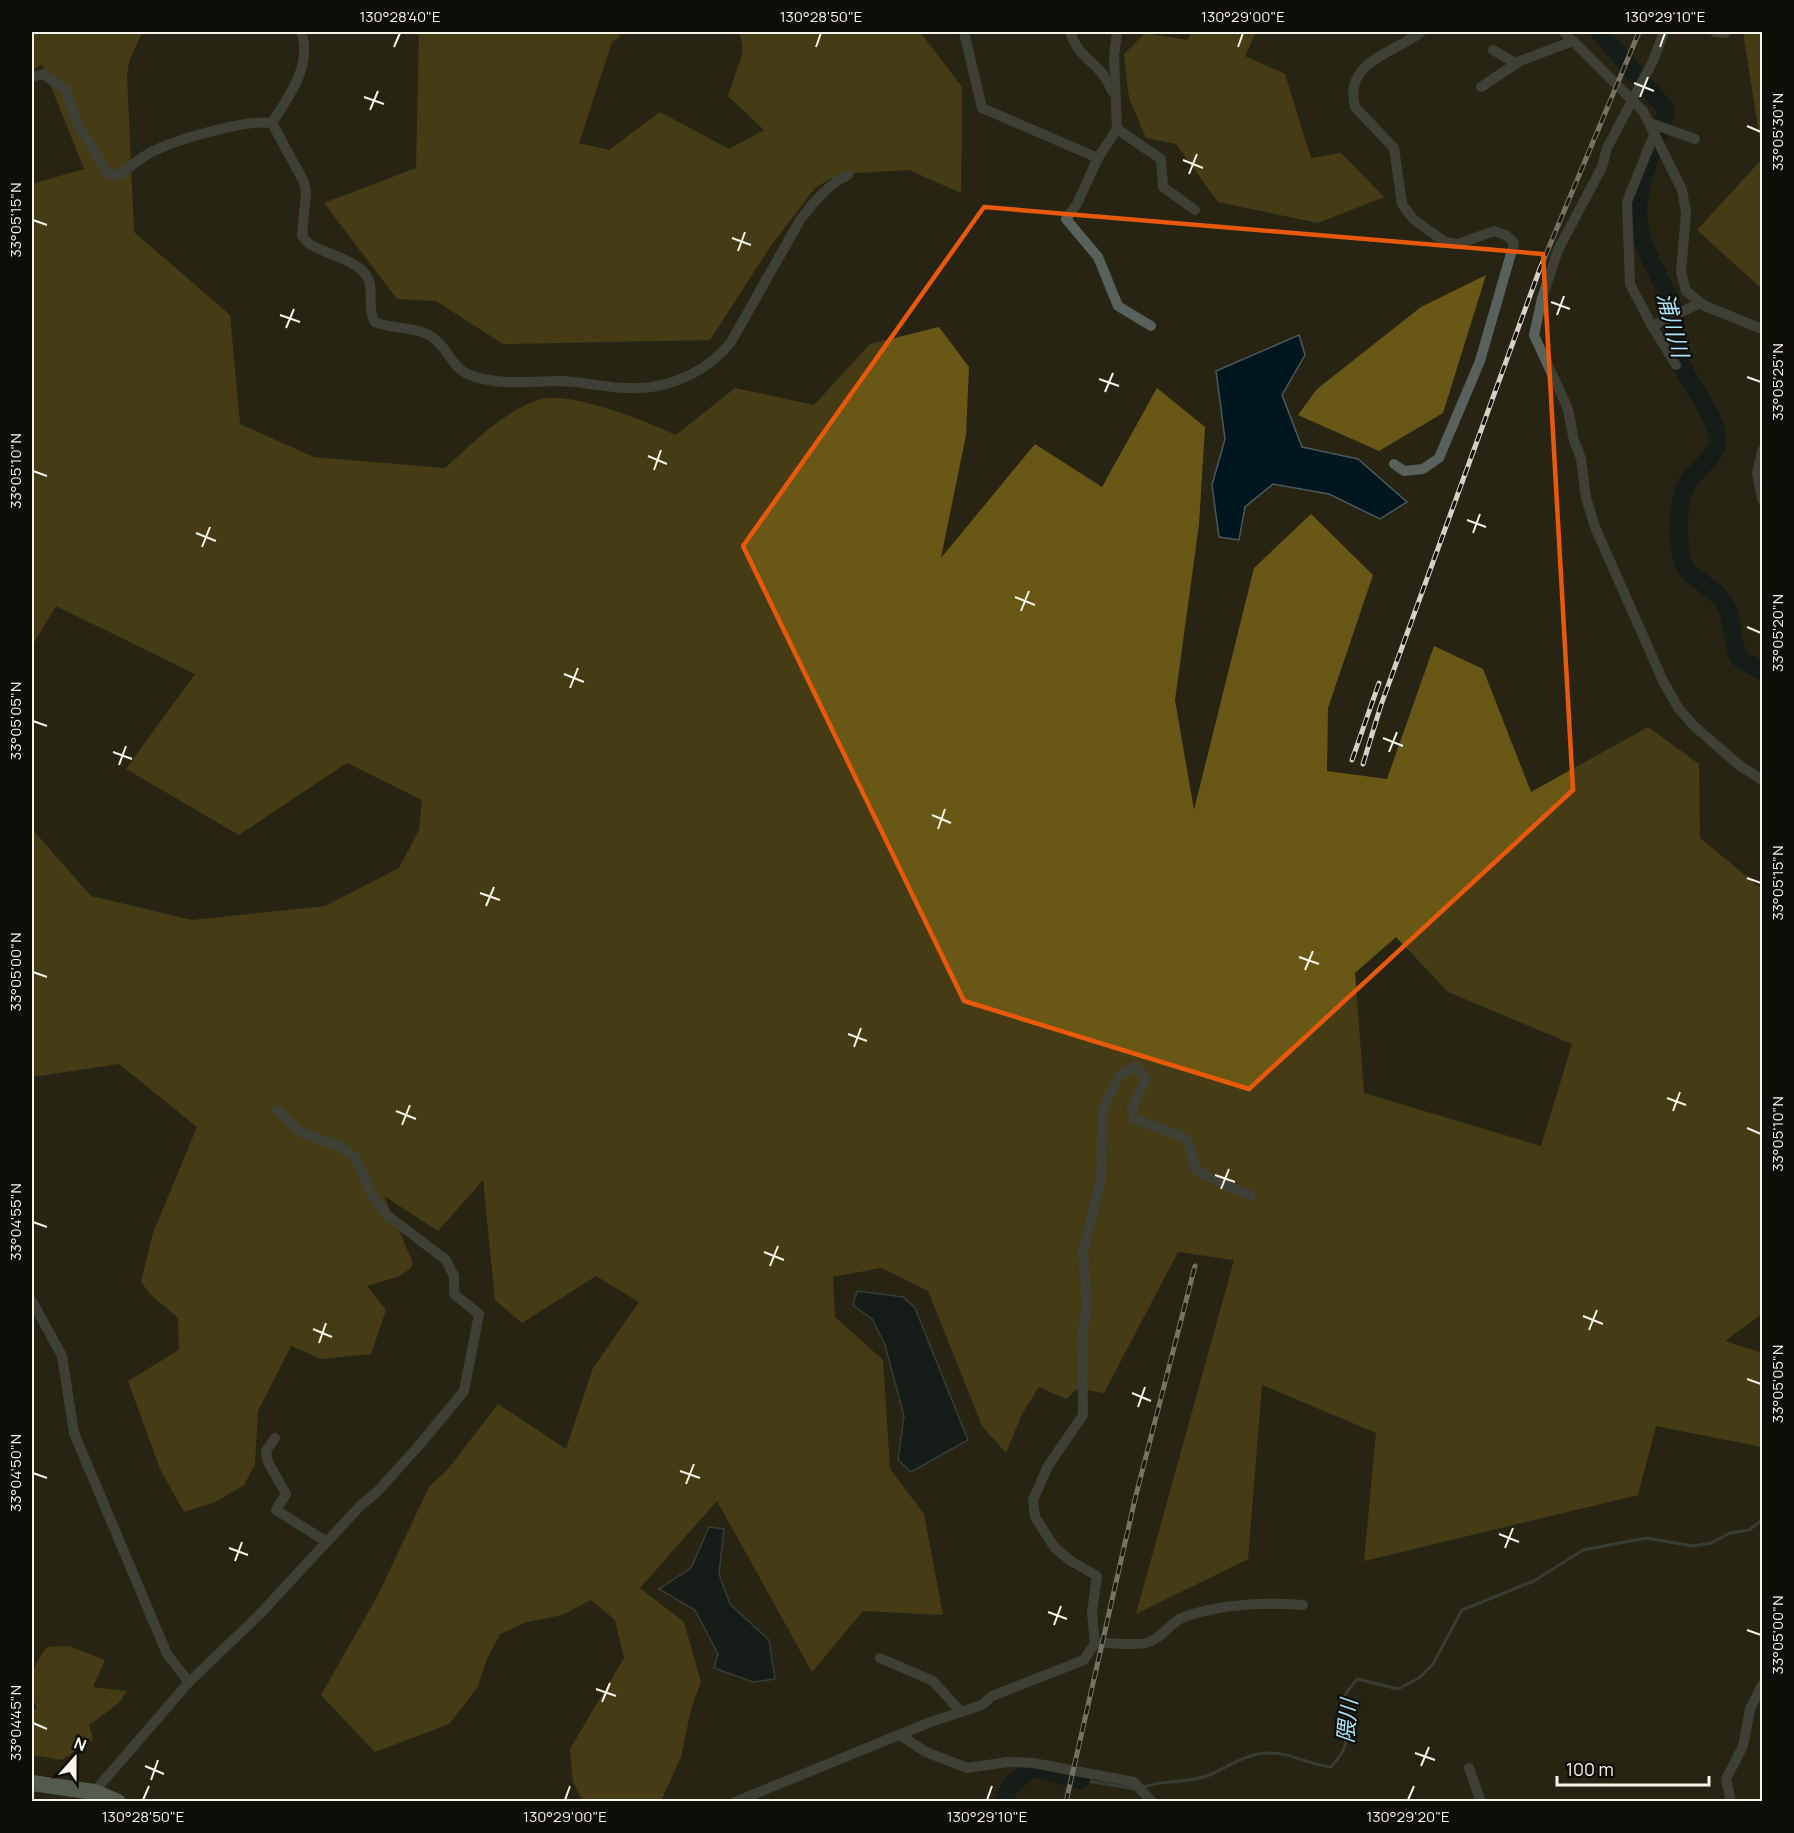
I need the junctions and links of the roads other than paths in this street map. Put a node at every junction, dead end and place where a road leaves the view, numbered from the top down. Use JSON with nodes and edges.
{"nodes":[{"id":1,"x":301,"y":32,"type":"edge"},
{"id":2,"x":964,"y":32,"type":"edge"},
{"id":3,"x":1070,"y":32,"type":"edge"},
{"id":4,"x":1117,"y":32,"type":"edge"},
{"id":5,"x":1421,"y":32,"type":"edge"},
{"id":6,"x":1563,"y":32,"type":"edge"},
{"id":7,"x":1664,"y":32,"type":"edge"},
{"id":8,"x":1573,"y":41,"type":"junction"},
{"id":9,"x":1493,"y":50,"type":"dead end"},
{"id":10,"x":1517,"y":64,"type":"junction"},
{"id":11,"x":32,"y":77,"type":"edge"},
{"id":12,"x":1481,"y":87,"type":"dead end"},
{"id":13,"x":1632,"y":98,"type":"junction"},
{"id":14,"x":1115,"y":100,"type":"junction"},
{"id":15,"x":272,"y":123,"type":"junction"},
{"id":16,"x":1653,"y":128,"type":"junction"},
{"id":17,"x":1118,"y":129,"type":"junction"},
{"id":18,"x":1695,"y":139,"type":"dead end"},
{"id":19,"x":1098,"y":158,"type":"junction"},
{"id":20,"x":848,"y":175,"type":"dead end"},
{"id":21,"x":1195,"y":210,"type":"dead end"},
{"id":22,"x":1700,"y":303,"type":"junction"},
{"id":23,"x":1151,"y":326,"type":"dead end"},
{"id":24,"x":1652,"y":326,"type":"junction"},
{"id":25,"x":1762,"y":330,"type":"edge"},
{"id":26,"x":1676,"y":365,"type":"dead end"},
{"id":27,"x":1762,"y":451,"type":"edge"},
{"id":28,"x":1394,"y":464,"type":"dead end"},
{"id":29,"x":1762,"y":499,"type":"edge"},
{"id":30,"x":1762,"y":780,"type":"edge"},
{"id":31,"x":278,"y":1110,"type":"dead end"},
{"id":32,"x":1251,"y":1196,"type":"dead end"},
{"id":33,"x":32,"y":1301,"type":"edge"},
{"id":34,"x":275,"y":1438,"type":"dead end"},
{"id":35,"x":327,"y":1542,"type":"junction"},
{"id":36,"x":1303,"y":1605,"type":"dead end"},
{"id":37,"x":1095,"y":1643,"type":"junction"},
{"id":38,"x":880,"y":1658,"type":"dead end"},
{"id":39,"x":189,"y":1682,"type":"junction"},
{"id":40,"x":1762,"y":1685,"type":"edge"},
{"id":41,"x":961,"y":1712,"type":"junction"},
{"id":42,"x":900,"y":1735,"type":"junction"},
{"id":43,"x":1469,"y":1768,"type":"dead end"},
{"id":44,"x":32,"y":1783,"type":"edge"},
{"id":45,"x":94,"y":1792,"type":"junction"},
{"id":46,"x":1150,"y":1798,"type":"edge"},
{"id":47,"x":118,"y":1802,"type":"edge"},
{"id":48,"x":735,"y":1802,"type":"edge"},
{"id":49,"x":1481,"y":1802,"type":"edge"},
{"id":50,"x":1731,"y":1802,"type":"edge"}],
"edges":[{"from":1,"to":15,"type":"street"},
{"from":2,"to":19,"type":"street"},
{"from":3,"to":14,"type":"street"},
{"from":4,"to":14,"type":"street"},
{"from":5,"to":28,"type":"street"},
{"from":6,"to":8,"type":"street"},
{"from":7,"to":13,"type":"street"},
{"from":8,"to":10,"type":"street"},
{"from":8,"to":13,"type":"street"},
{"from":9,"to":10,"type":"street"},
{"from":10,"to":12,"type":"street"},
{"from":11,"to":15,"type":"street"},
{"from":13,"to":16,"type":"street"},
{"from":13,"to":30,"type":"street"},
{"from":14,"to":17,"type":"street"},
{"from":15,"to":20,"type":"street"},
{"from":16,"to":18,"type":"street"},
{"from":16,"to":22,"type":"street"},
{"from":16,"to":24,"type":"street"},
{"from":17,"to":19,"type":"street"},
{"from":17,"to":21,"type":"street"},
{"from":19,"to":23,"type":"street"},
{"from":22,"to":24,"type":"street"},
{"from":22,"to":25,"type":"street"},
{"from":24,"to":26,"type":"street"},
{"from":27,"to":29,"type":"street"},
{"from":31,"to":35,"type":"street"},
{"from":32,"to":37,"type":"street"},
{"from":33,"to":39,"type":"street"},
{"from":34,"to":35,"type":"street"},
{"from":35,"to":39,"type":"street"},
{"from":36,"to":37,"type":"street"},
{"from":37,"to":41,"type":"street"},
{"from":38,"to":41,"type":"street"},
{"from":39,"to":45,"type":"street"},
{"from":40,"to":50,"type":"street"},
{"from":41,"to":42,"type":"street"},
{"from":42,"to":46,"type":"street"},
{"from":42,"to":48,"type":"street"},
{"from":43,"to":49,"type":"street"},
{"from":44,"to":45,"type":"main road"},
{"from":45,"to":47,"type":"main road"}]}
